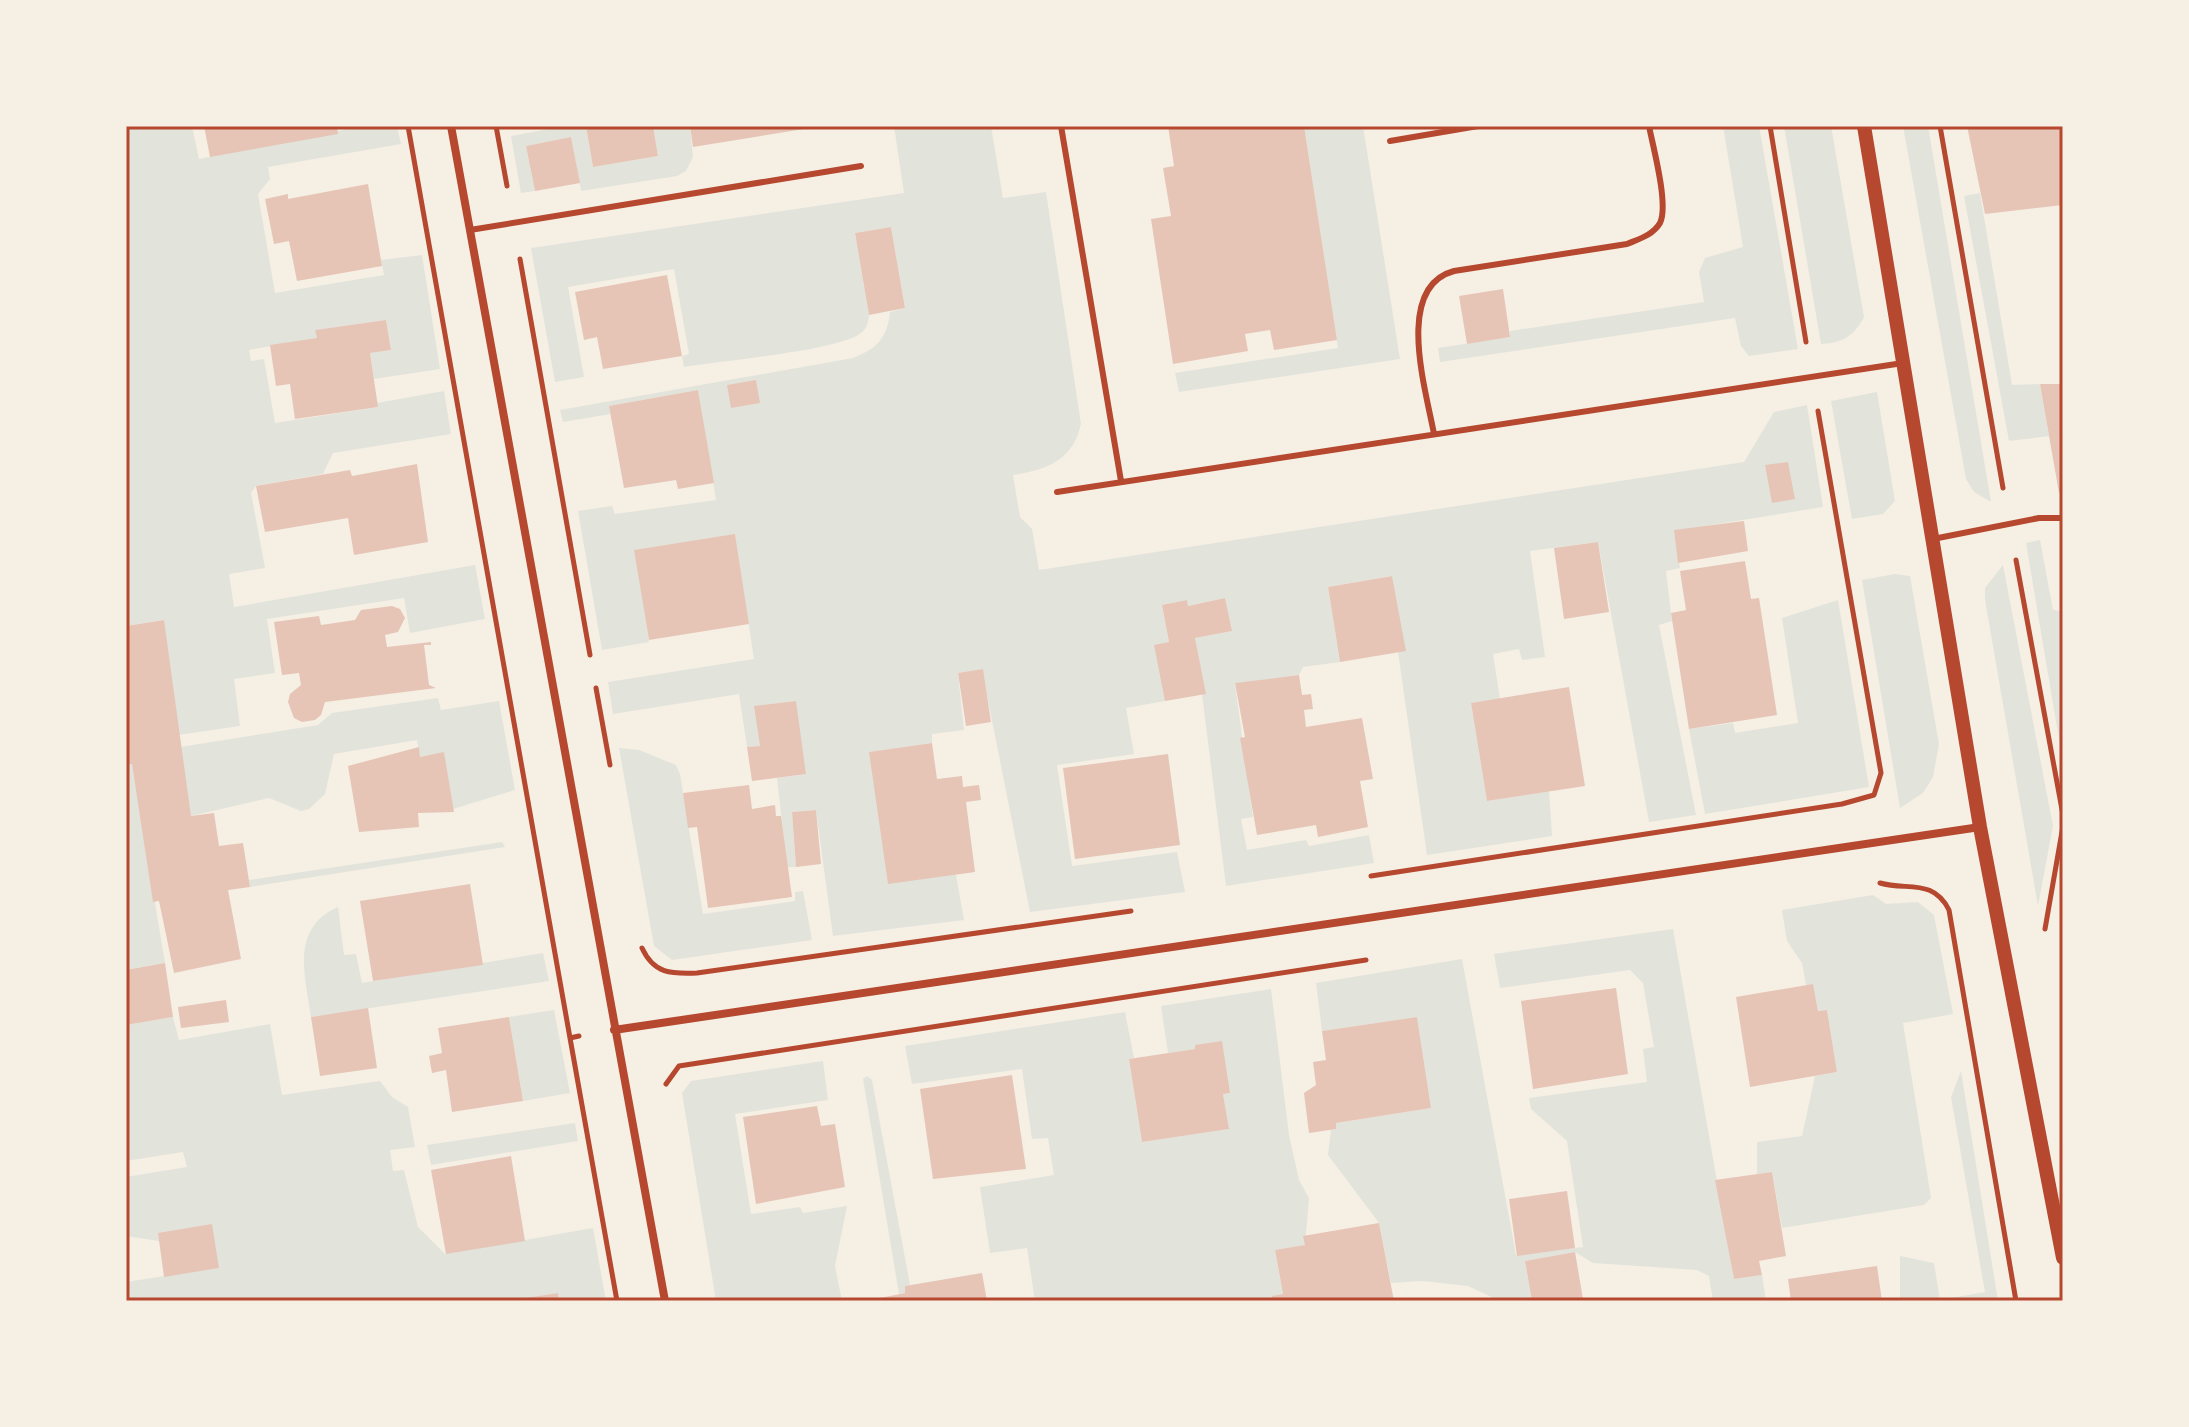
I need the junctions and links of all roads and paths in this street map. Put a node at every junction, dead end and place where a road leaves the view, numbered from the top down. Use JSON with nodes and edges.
{"nodes":[{"id":1,"x":408,"y":126,"type":"edge"},
{"id":2,"x":451,"y":126,"type":"edge"},
{"id":3,"x":496,"y":126,"type":"edge"},
{"id":4,"x":1061,"y":126,"type":"edge"},
{"id":5,"x":1478,"y":126,"type":"edge"},
{"id":6,"x":1649,"y":126,"type":"edge"},
{"id":7,"x":1770,"y":126,"type":"edge"},
{"id":8,"x":1864,"y":126,"type":"edge"},
{"id":9,"x":1940,"y":126,"type":"edge"},
{"id":10,"x":1390,"y":141,"type":"dead end"},
{"id":11,"x":861,"y":166,"type":"dead end"},
{"id":12,"x":514,"y":223,"type":"junction"},
{"id":13,"x":470,"y":230,"type":"junction"},
{"id":14,"x":1904,"y":363,"type":"junction"},
{"id":15,"x":1812,"y":376,"type":"junction"},
{"id":16,"x":1434,"y":434,"type":"junction"},
{"id":17,"x":1121,"y":481,"type":"junction"},
{"id":18,"x":1057,"y":492,"type":"dead end"},
{"id":19,"x":2063,"y":518,"type":"edge"},
{"id":20,"x":2009,"y":523,"type":"junction"},
{"id":21,"x":1933,"y":539,"type":"junction"},
{"id":22,"x":590,"y":656,"type":"dead end"},
{"id":23,"x":595,"y":686,"type":"dead end"},
{"id":24,"x":612,"y":776,"type":"dead end"},
{"id":25,"x":2063,"y":815,"type":"edge"},
{"id":26,"x":2063,"y":826,"type":"edge"},
{"id":27,"x":1980,"y":827,"type":"junction"},
{"id":28,"x":1877,"y":871,"type":"dead end"},
{"id":29,"x":1364,"y":877,"type":"dead end"},
{"id":30,"x":1134,"y":911,"type":"dead end"},
{"id":31,"x":639,"y":932,"type":"dead end"},
{"id":32,"x":2045,"y":934,"type":"dead end"},
{"id":33,"x":1368,"y":960,"type":"dead end"},
{"id":34,"x":614,"y":1030,"type":"junction"},
{"id":35,"x":570,"y":1038,"type":"junction"},
{"id":36,"x":665,"y":1089,"type":"dead end"},
{"id":37,"x":2060,"y":1228,"type":"edge"},
{"id":38,"x":2063,"y":1258,"type":"edge"},
{"id":39,"x":617,"y":1301,"type":"edge"},
{"id":40,"x":665,"y":1301,"type":"edge"},
{"id":41,"x":2016,"y":1301,"type":"edge"}],
"edges":[{"from":1,"to":35,"type":"path"},
{"from":2,"to":13,"type":"street"},
{"from":3,"to":12,"type":"path"},
{"from":4,"to":17,"type":"lane"},
{"from":5,"to":10,"type":"lane"},
{"from":6,"to":16,"type":"lane"},
{"from":7,"to":15,"type":"path"},
{"from":8,"to":14,"type":"street"},
{"from":9,"to":20,"type":"path"},
{"from":11,"to":12,"type":"lane"},
{"from":12,"to":13,"type":"lane"},
{"from":12,"to":22,"type":"path"},
{"from":13,"to":34,"type":"street"},
{"from":14,"to":15,"type":"lane"},
{"from":14,"to":21,"type":"street"},
{"from":15,"to":16,"type":"lane"},
{"from":15,"to":29,"type":"path"},
{"from":16,"to":17,"type":"lane"},
{"from":17,"to":18,"type":"lane"},
{"from":19,"to":20,"type":"lane"},
{"from":20,"to":21,"type":"lane"},
{"from":20,"to":25,"type":"path"},
{"from":21,"to":27,"type":"street"},
{"from":23,"to":24,"type":"path"},
{"from":26,"to":32,"type":"path"},
{"from":27,"to":34,"type":"street"},
{"from":27,"to":37,"type":"street"},
{"from":28,"to":41,"type":"path"},
{"from":30,"to":31,"type":"path"},
{"from":33,"to":36,"type":"path"},
{"from":34,"to":35,"type":"path"},
{"from":34,"to":40,"type":"street"},
{"from":35,"to":39,"type":"path"},
{"from":37,"to":38,"type":"street"}]}
